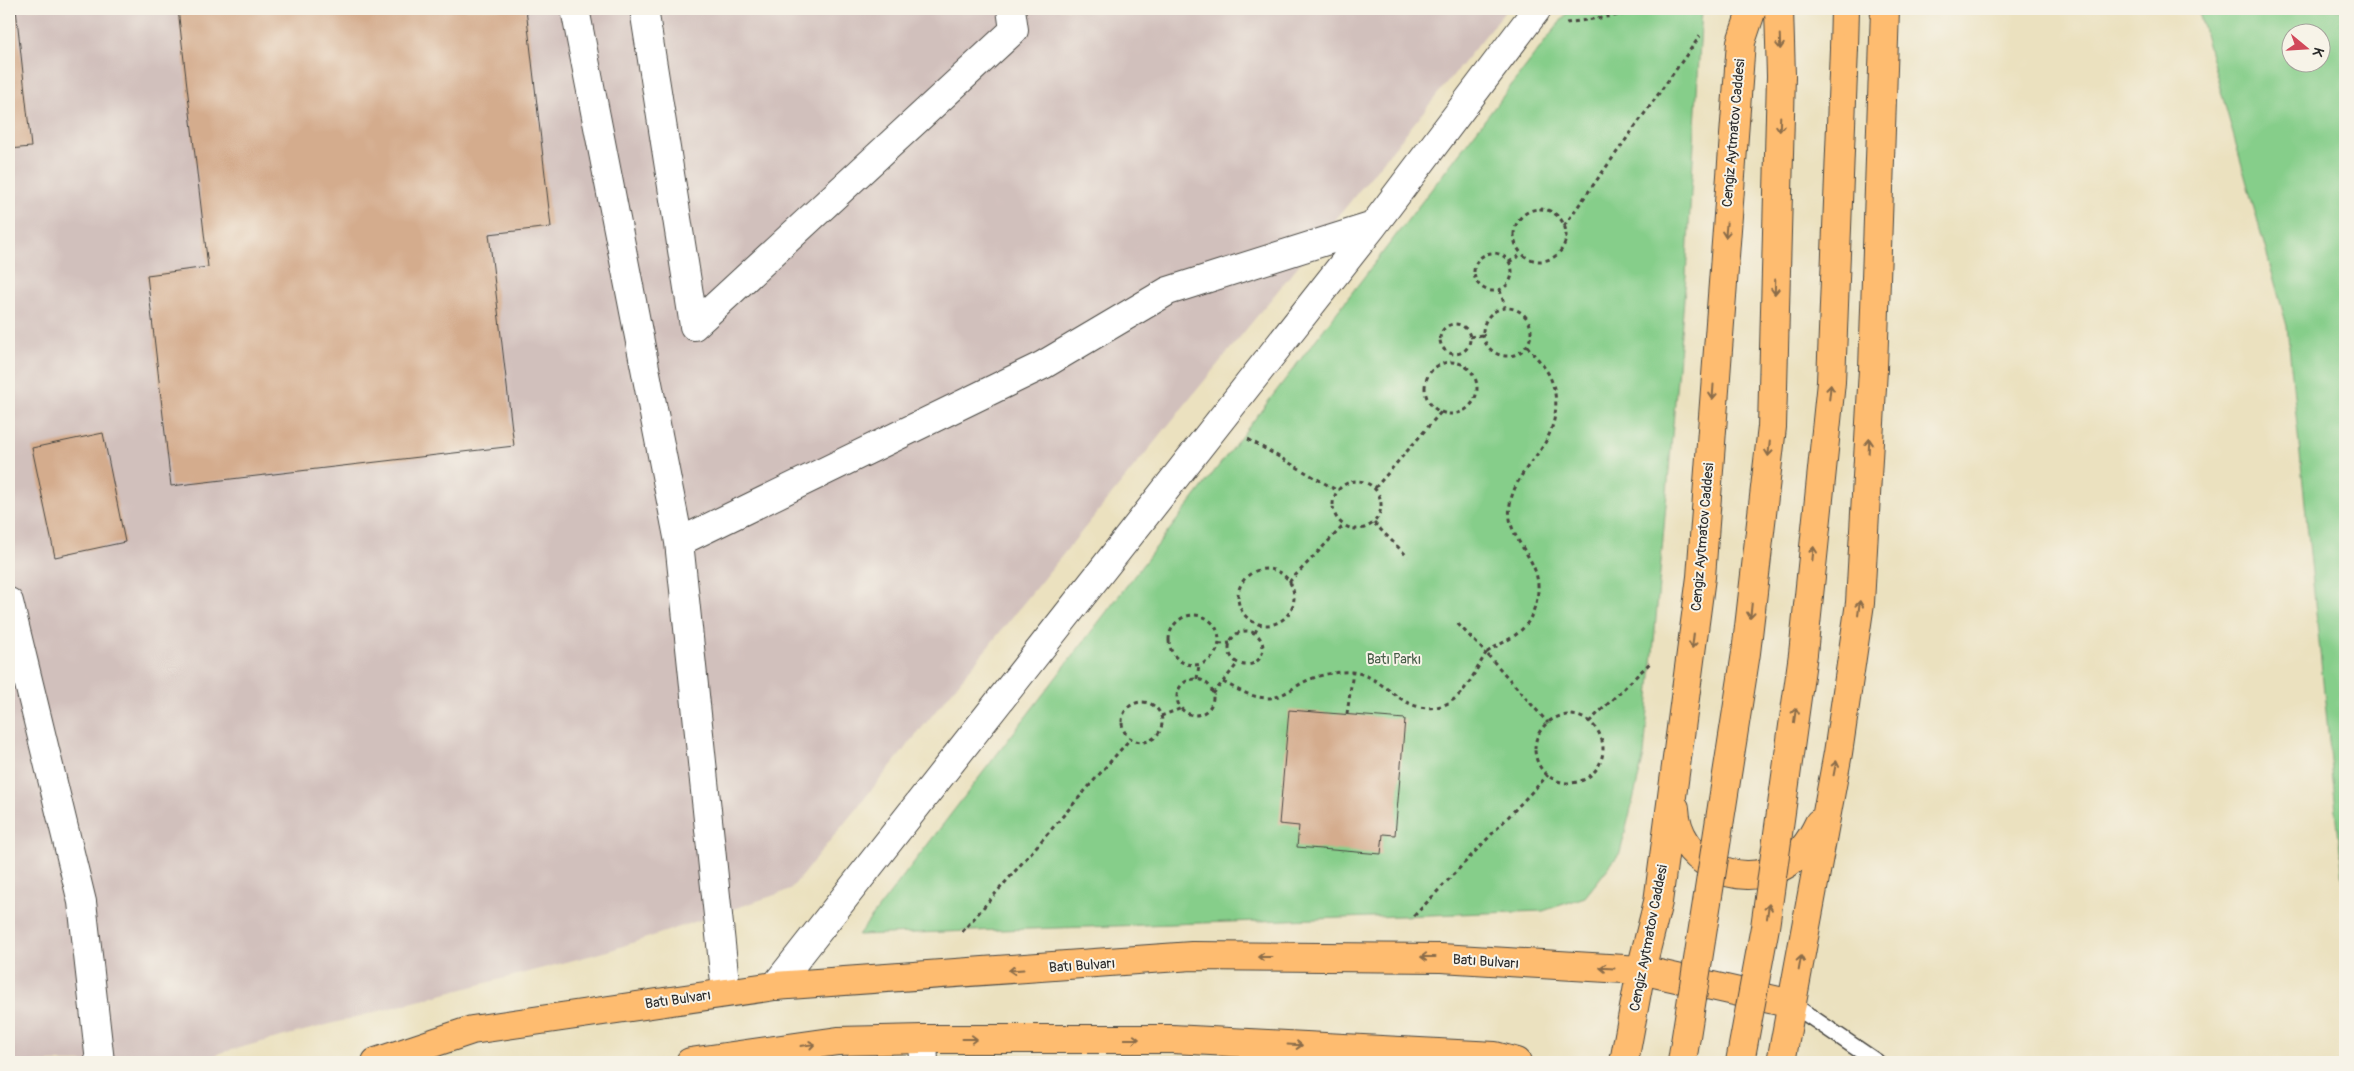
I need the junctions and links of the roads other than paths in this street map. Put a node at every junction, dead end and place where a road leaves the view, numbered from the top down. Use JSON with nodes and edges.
{"nodes":[{"id":1,"x":575,"y":9,"type":"edge"},
{"id":2,"x":644,"y":9,"type":"edge"},
{"id":3,"x":1011,"y":9,"type":"edge"},
{"id":4,"x":1752,"y":9,"type":"edge"},
{"id":5,"x":1778,"y":9,"type":"edge"},
{"id":6,"x":1845,"y":9,"type":"edge"},
{"id":7,"x":1886,"y":9,"type":"edge"},
{"id":8,"x":1547,"y":16,"type":"edge"},
{"id":9,"x":1373,"y":226,"type":"junction"},
{"id":10,"x":679,"y":542,"type":"junction"},
{"id":11,"x":9,"y":602,"type":"edge"},
{"id":12,"x":1674,"y":789,"type":"junction"},
{"id":13,"x":1828,"y":804,"type":"junction"},
{"id":14,"x":1641,"y":970,"type":"junction"},
{"id":15,"x":775,"y":986,"type":"junction"},
{"id":16,"x":726,"y":992,"type":"junction"},
{"id":17,"x":1792,"y":1004,"type":"junction"},
{"id":18,"x":923,"y":1050,"type":"edge"},
{"id":19,"x":100,"y":1062,"type":"edge"},
{"id":20,"x":376,"y":1062,"type":"edge"},
{"id":21,"x":691,"y":1062,"type":"edge"},
{"id":22,"x":1517,"y":1062,"type":"edge"},
{"id":23,"x":1624,"y":1062,"type":"edge"},
{"id":24,"x":1682,"y":1062,"type":"edge"},
{"id":25,"x":1740,"y":1062,"type":"edge"},
{"id":26,"x":1781,"y":1062,"type":"edge"},
{"id":27,"x":1877,"y":1062,"type":"edge"}],
"edges":[{"from":1,"to":10,"type":"street"},
{"from":2,"to":3,"type":"street"},
{"from":4,"to":12,"type":"main road","name":"Cengiz Aytmatov Caddesi","one_way":true},
{"from":5,"to":24,"type":"main road","one_way":true,"bridge":true},
{"from":25,"to":6,"type":"main road","one_way":true,"bridge":true},
{"from":13,"to":7,"type":"main road","one_way":true},
{"from":8,"to":9,"type":"street"},
{"from":9,"to":10,"type":"street"},
{"from":9,"to":15,"type":"street"},
{"from":10,"to":16,"type":"street"},
{"from":11,"to":19,"type":"street"},
{"from":12,"to":13,"type":"main road"},
{"from":12,"to":14,"type":"main road","name":"Cengiz Aytmatov Caddesi"},
{"from":17,"to":13,"type":"main road","one_way":true},
{"from":14,"to":15,"type":"main road","name":"Batı Bulvarı","one_way":true},
{"from":14,"to":17,"type":"main road","name":"Batı Bulvarı"},
{"from":14,"to":23,"type":"main road","name":"Cengiz Aytmatov Caddesi"},
{"from":15,"to":16,"type":"main road","name":"Batı Bulvarı"},
{"from":16,"to":20,"type":"main road","name":"Batı Bulvarı"},
{"from":17,"to":26,"type":"main road"},
{"from":17,"to":27,"type":"lane"},
{"from":21,"to":18,"type":"main road","one_way":true},
{"from":18,"to":22,"type":"main road","one_way":true}]}
